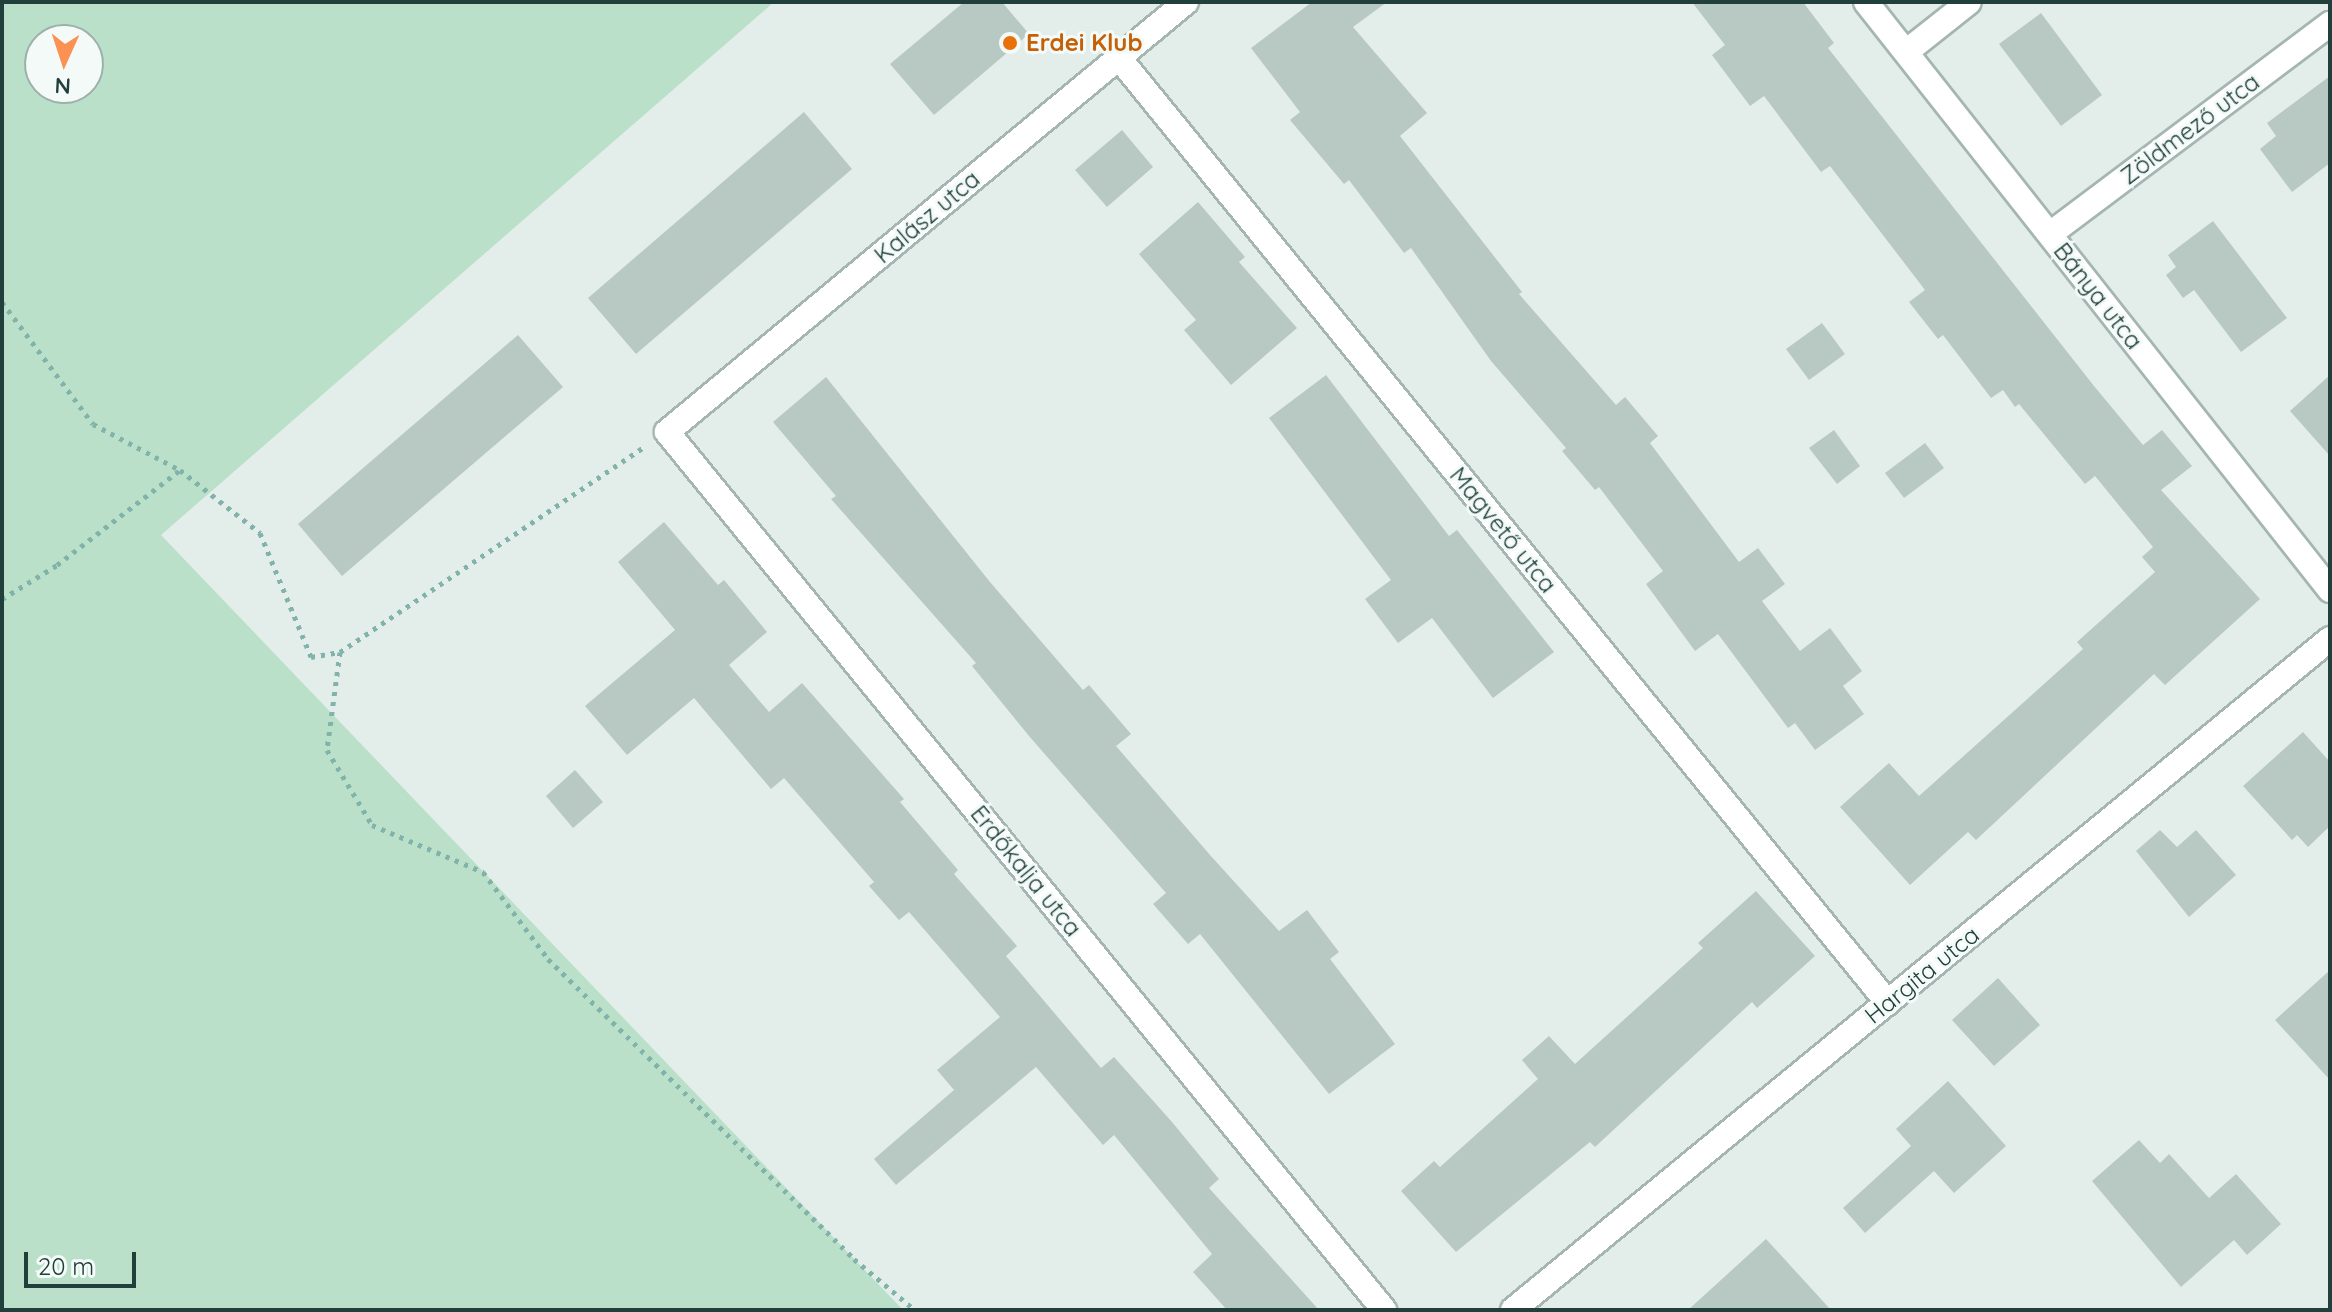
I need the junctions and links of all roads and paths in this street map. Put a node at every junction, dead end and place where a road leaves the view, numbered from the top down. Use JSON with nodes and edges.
{"nodes":[{"id":1,"x":1186,"y":2,"type":"edge"},
{"id":2,"x":1866,"y":2,"type":"edge"},
{"id":3,"x":1969,"y":2,"type":"edge"},
{"id":4,"x":2330,"y":24,"type":"edge"},
{"id":5,"x":1906,"y":52,"type":"junction"},
{"id":6,"x":1119,"y":58,"type":"junction"},
{"id":7,"x":2050,"y":234,"type":"junction"},
{"id":8,"x":2,"y":302,"type":"edge"},
{"id":9,"x":667,"y":432,"type":"junction"},
{"id":10,"x":180,"y":470,"type":"junction"},
{"id":11,"x":2330,"y":590,"type":"edge"},
{"id":12,"x":2,"y":599,"type":"edge"},
{"id":13,"x":2330,"y":639,"type":"edge"},
{"id":14,"x":340,"y":652,"type":"junction"},
{"id":15,"x":1888,"y":1003,"type":"junction"},
{"id":16,"x":915,"y":1310,"type":"edge"},
{"id":17,"x":1384,"y":1310,"type":"edge"},
{"id":18,"x":1513,"y":1310,"type":"edge"}],
"edges":[{"from":1,"to":6,"type":"street","name":"Kalász utca"},
{"from":2,"to":5,"type":"street","name":"Bánya utca"},
{"from":3,"to":5,"type":"street"},
{"from":4,"to":7,"type":"street","name":"Zöldmező utca"},
{"from":5,"to":7,"type":"street","name":"Bánya utca"},
{"from":6,"to":9,"type":"street","name":"Kalász utca"},
{"from":6,"to":15,"type":"street","name":"Magvető utca"},
{"from":7,"to":11,"type":"street","name":"Bánya utca"},
{"from":8,"to":10,"type":"path"},
{"from":9,"to":14,"type":"path"},
{"from":9,"to":17,"type":"street","name":"Erdőkalja utca"},
{"from":10,"to":12,"type":"path"},
{"from":10,"to":14,"type":"path"},
{"from":13,"to":15,"type":"street","name":"Hargita utca"},
{"from":14,"to":16,"type":"path"},
{"from":15,"to":18,"type":"street","name":"Hargita utca"}]}
